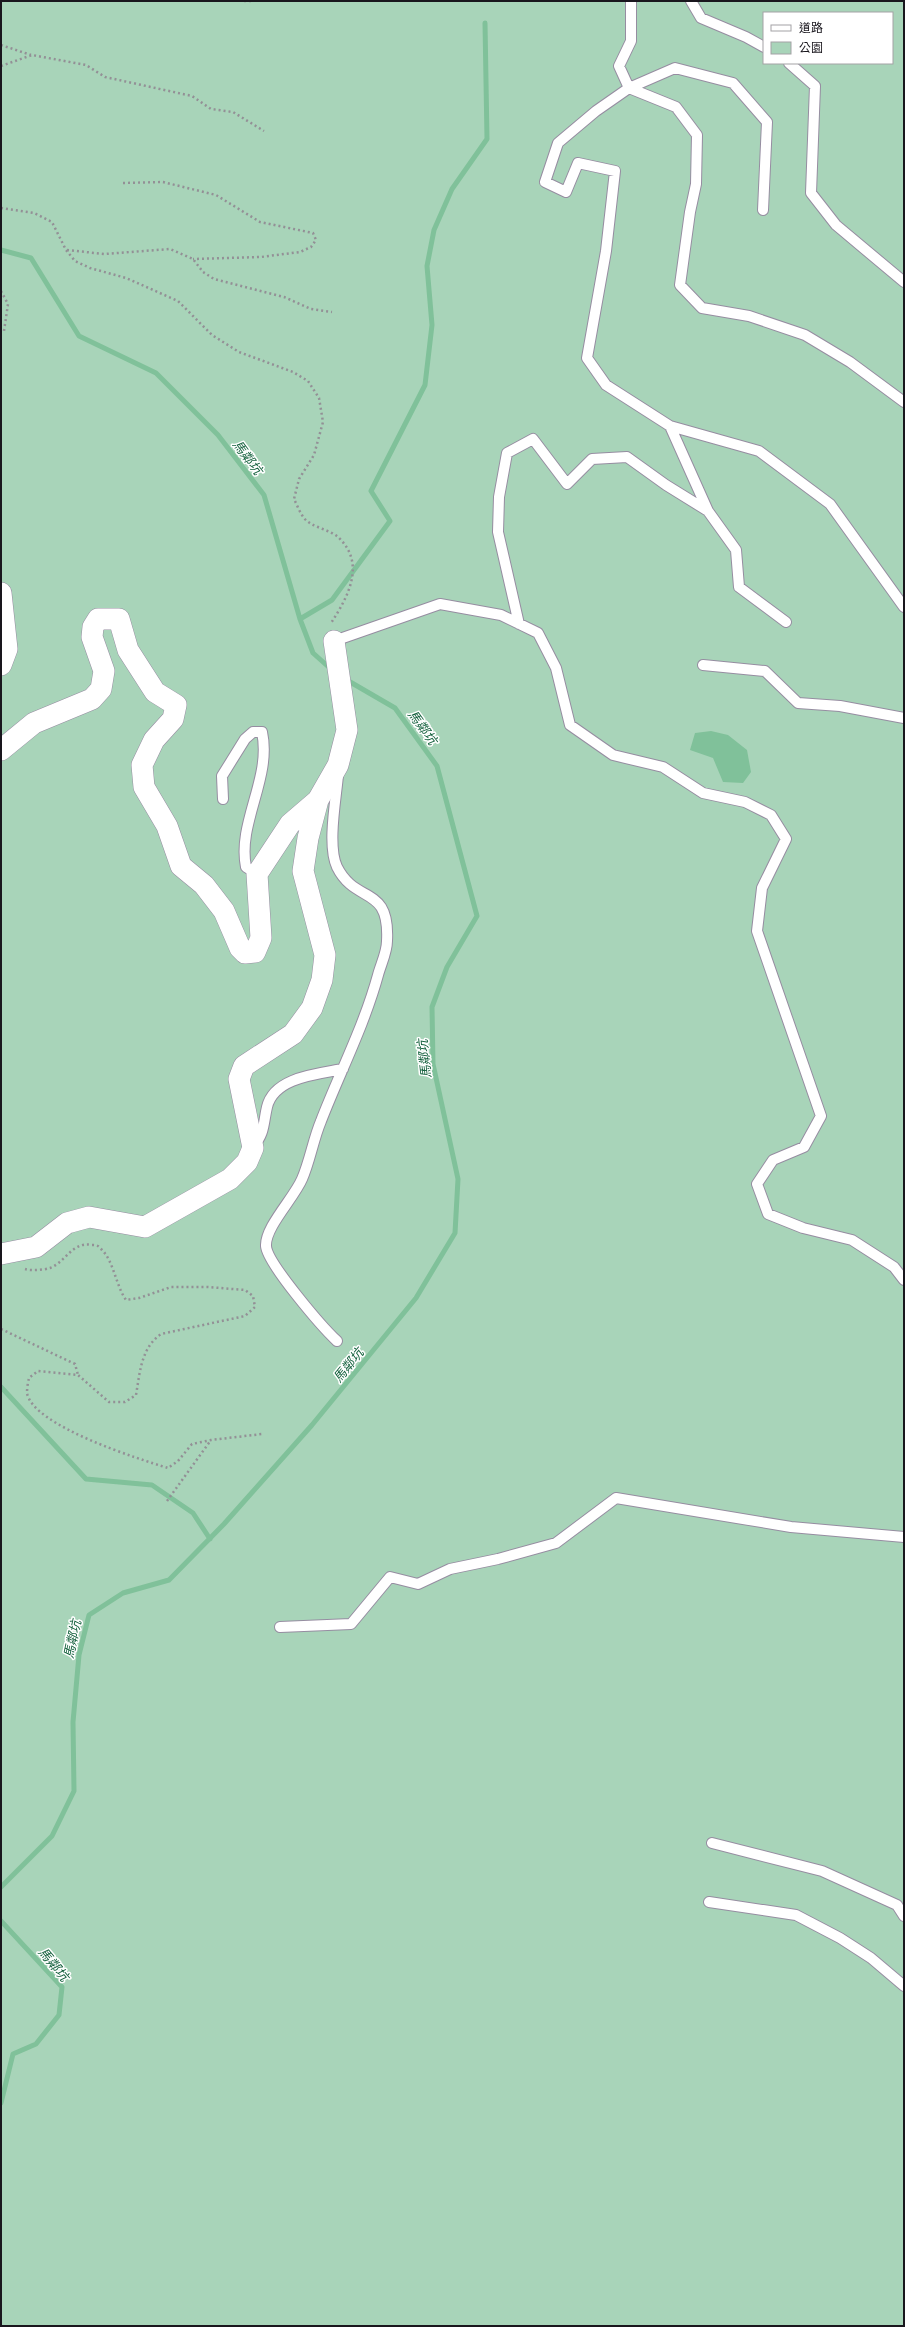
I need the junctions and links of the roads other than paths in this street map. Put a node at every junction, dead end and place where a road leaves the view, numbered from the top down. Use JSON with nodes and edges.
{"nodes":[{"id":1,"x":631,"y":1,"type":"edge"},
{"id":2,"x":691,"y":1,"type":"edge"},
{"id":3,"x":763,"y":46,"type":"edge"},
{"id":4,"x":790,"y":64,"type":"edge"},
{"id":5,"x":630,"y":88,"type":"junction"},
{"id":6,"x":763,"y":210,"type":"dead end"},
{"id":7,"x":904,"y":282,"type":"edge"},
{"id":8,"x":904,"y":402,"type":"edge"},
{"id":9,"x":670,"y":426,"type":"junction"},
{"id":10,"x":708,"y":510,"type":"junction"},
{"id":11,"x":1,"y":593,"type":"edge"},
{"id":12,"x":904,"y":607,"type":"edge"},
{"id":13,"x":786,"y":622,"type":"dead end"},
{"id":14,"x":519,"y":624,"type":"junction"},
{"id":15,"x":335,"y":651,"type":"joint"},
{"id":16,"x":1,"y":664,"type":"edge"},
{"id":17,"x":703,"y":666,"type":"dead end"},
{"id":18,"x":904,"y":718,"type":"edge"},
{"id":19,"x":1,"y":750,"type":"edge"},
{"id":20,"x":338,"y":765,"type":"junction"},
{"id":21,"x":223,"y":799,"type":"dead end"},
{"id":22,"x":318,"y":800,"type":"junction"},
{"id":23,"x":257,"y":874,"type":"junction"},
{"id":24,"x":343,"y":1069,"type":"junction"},
{"id":25,"x":253,"y":1148,"type":"junction"},
{"id":26,"x":1,"y":1254,"type":"edge"},
{"id":27,"x":904,"y":1280,"type":"edge"},
{"id":28,"x":337,"y":1341,"type":"dead end"},
{"id":29,"x":904,"y":1537,"type":"edge"},
{"id":30,"x":280,"y":1627,"type":"dead end"},
{"id":31,"x":712,"y":1843,"type":"dead end"},
{"id":32,"x":709,"y":1902,"type":"dead end"},
{"id":33,"x":904,"y":1916,"type":"edge"},
{"id":34,"x":904,"y":1986,"type":"edge"}],
"edges":[{"from":1,"to":5,"type":"lane"},
{"from":2,"to":3,"type":"lane"},
{"from":4,"to":7,"type":"lane"},
{"from":5,"to":6,"type":"lane"},
{"from":5,"to":8,"type":"lane"},
{"from":5,"to":9,"type":"lane"},
{"from":9,"to":10,"type":"lane"},
{"from":9,"to":12,"type":"lane"},
{"from":10,"to":13,"type":"lane"},
{"from":10,"to":14,"type":"lane"},
{"from":11,"to":16,"type":"street"},
{"from":14,"to":15,"type":"lane"},
{"from":14,"to":27,"type":"lane"},
{"from":15,"to":20,"type":"street"},
{"from":17,"to":18,"type":"lane"},
{"from":19,"to":23,"type":"street"},
{"from":20,"to":22,"type":"street"},
{"from":20,"to":24,"type":"lane"},
{"from":21,"to":23,"type":"lane"},
{"from":22,"to":23,"type":"street"},
{"from":22,"to":25,"type":"street"},
{"from":24,"to":25,"type":"lane"},
{"from":24,"to":28,"type":"lane"},
{"from":25,"to":26,"type":"street"},
{"from":29,"to":30,"type":"lane"},
{"from":31,"to":33,"type":"lane"},
{"from":32,"to":34,"type":"lane"}]}
